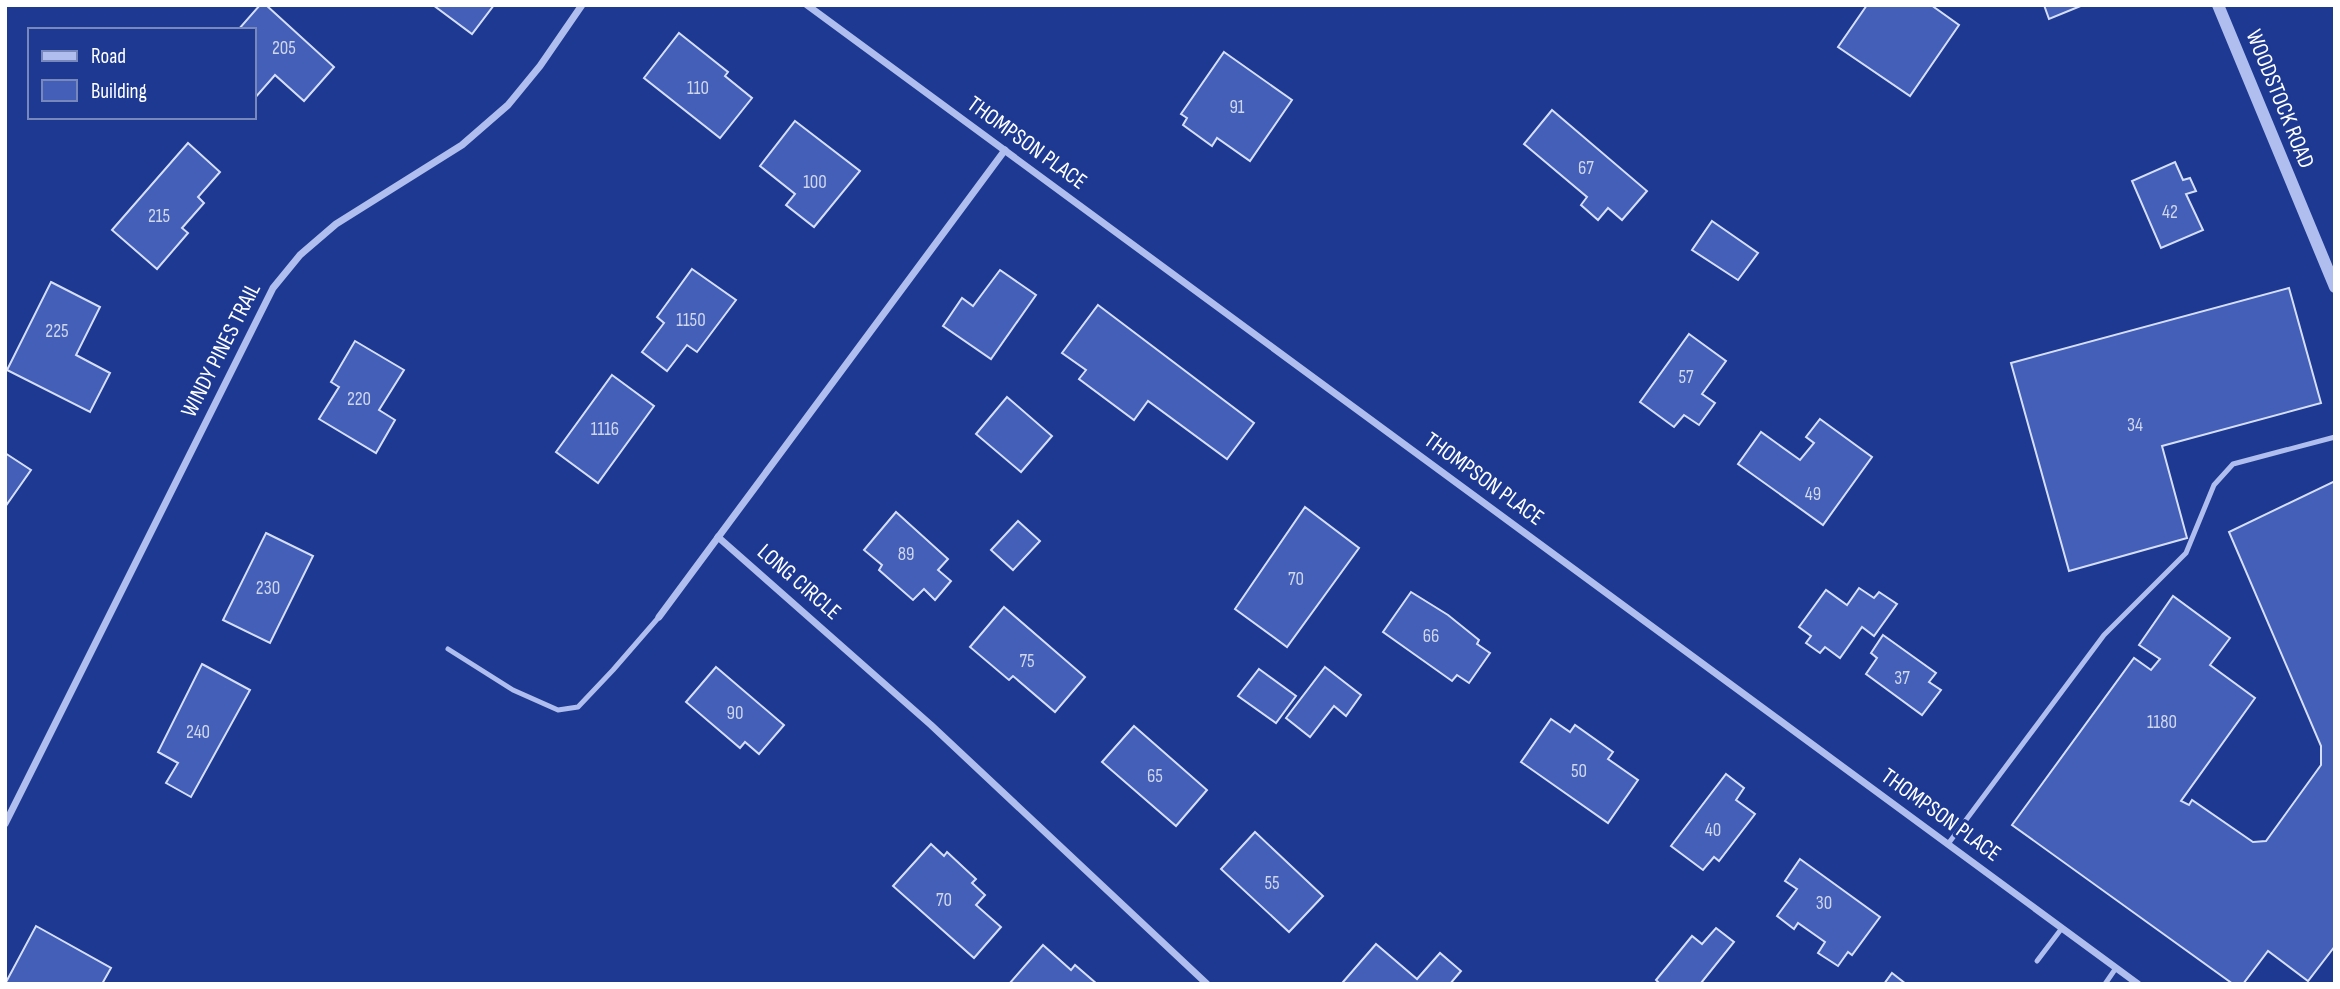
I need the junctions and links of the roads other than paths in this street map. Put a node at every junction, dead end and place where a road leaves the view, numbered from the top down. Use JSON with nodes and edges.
{"nodes":[{"id":1,"x":582,"y":5,"type":"edge"},
{"id":2,"x":807,"y":5,"type":"edge"},
{"id":3,"x":823,"y":5,"type":"edge"},
{"id":4,"x":2218,"y":5,"type":"edge"},
{"id":5,"x":817,"y":13,"type":"junction"},
{"id":6,"x":1005,"y":150,"type":"junction"},
{"id":7,"x":2335,"y":287,"type":"edge"},
{"id":8,"x":2335,"y":437,"type":"edge"},
{"id":9,"x":718,"y":537,"type":"junction"},
{"id":10,"x":659,"y":617,"type":"joint"},
{"id":11,"x":448,"y":649,"type":"dead end"},
{"id":12,"x":5,"y":824,"type":"edge"},
{"id":13,"x":1948,"y":844,"type":"junction"},
{"id":14,"x":2062,"y":928,"type":"junction"},
{"id":15,"x":2037,"y":961,"type":"dead end"},
{"id":16,"x":2116,"y":968,"type":"junction"},
{"id":17,"x":1207,"y":984,"type":"edge"},
{"id":18,"x":2105,"y":984,"type":"edge"},
{"id":19,"x":2138,"y":984,"type":"edge"}],
"edges":[{"from":1,"to":12,"type":"street","name":"WINDY PINES TRAIL"},
{"from":2,"to":5,"type":"street","name":"THOMPSON PLACE"},
{"from":3,"to":5,"type":"street"},
{"from":4,"to":7,"type":"street","name":"WOODSTOCK ROAD"},
{"from":5,"to":6,"type":"street","name":"THOMPSON PLACE"},
{"from":6,"to":9,"type":"street"},
{"from":6,"to":13,"type":"street","name":"THOMPSON PLACE"},
{"from":8,"to":13,"type":"lane"},
{"from":9,"to":10,"type":"street"},
{"from":9,"to":17,"type":"street","name":"LONG CIRCLE"},
{"from":10,"to":11,"type":"lane"},
{"from":13,"to":14,"type":"street","name":"THOMPSON PLACE"},
{"from":14,"to":15,"type":"lane"},
{"from":14,"to":16,"type":"street","name":"THOMPSON PLACE"},
{"from":16,"to":18,"type":"lane"},
{"from":16,"to":19,"type":"street","name":"THOMPSON PLACE"}]}
